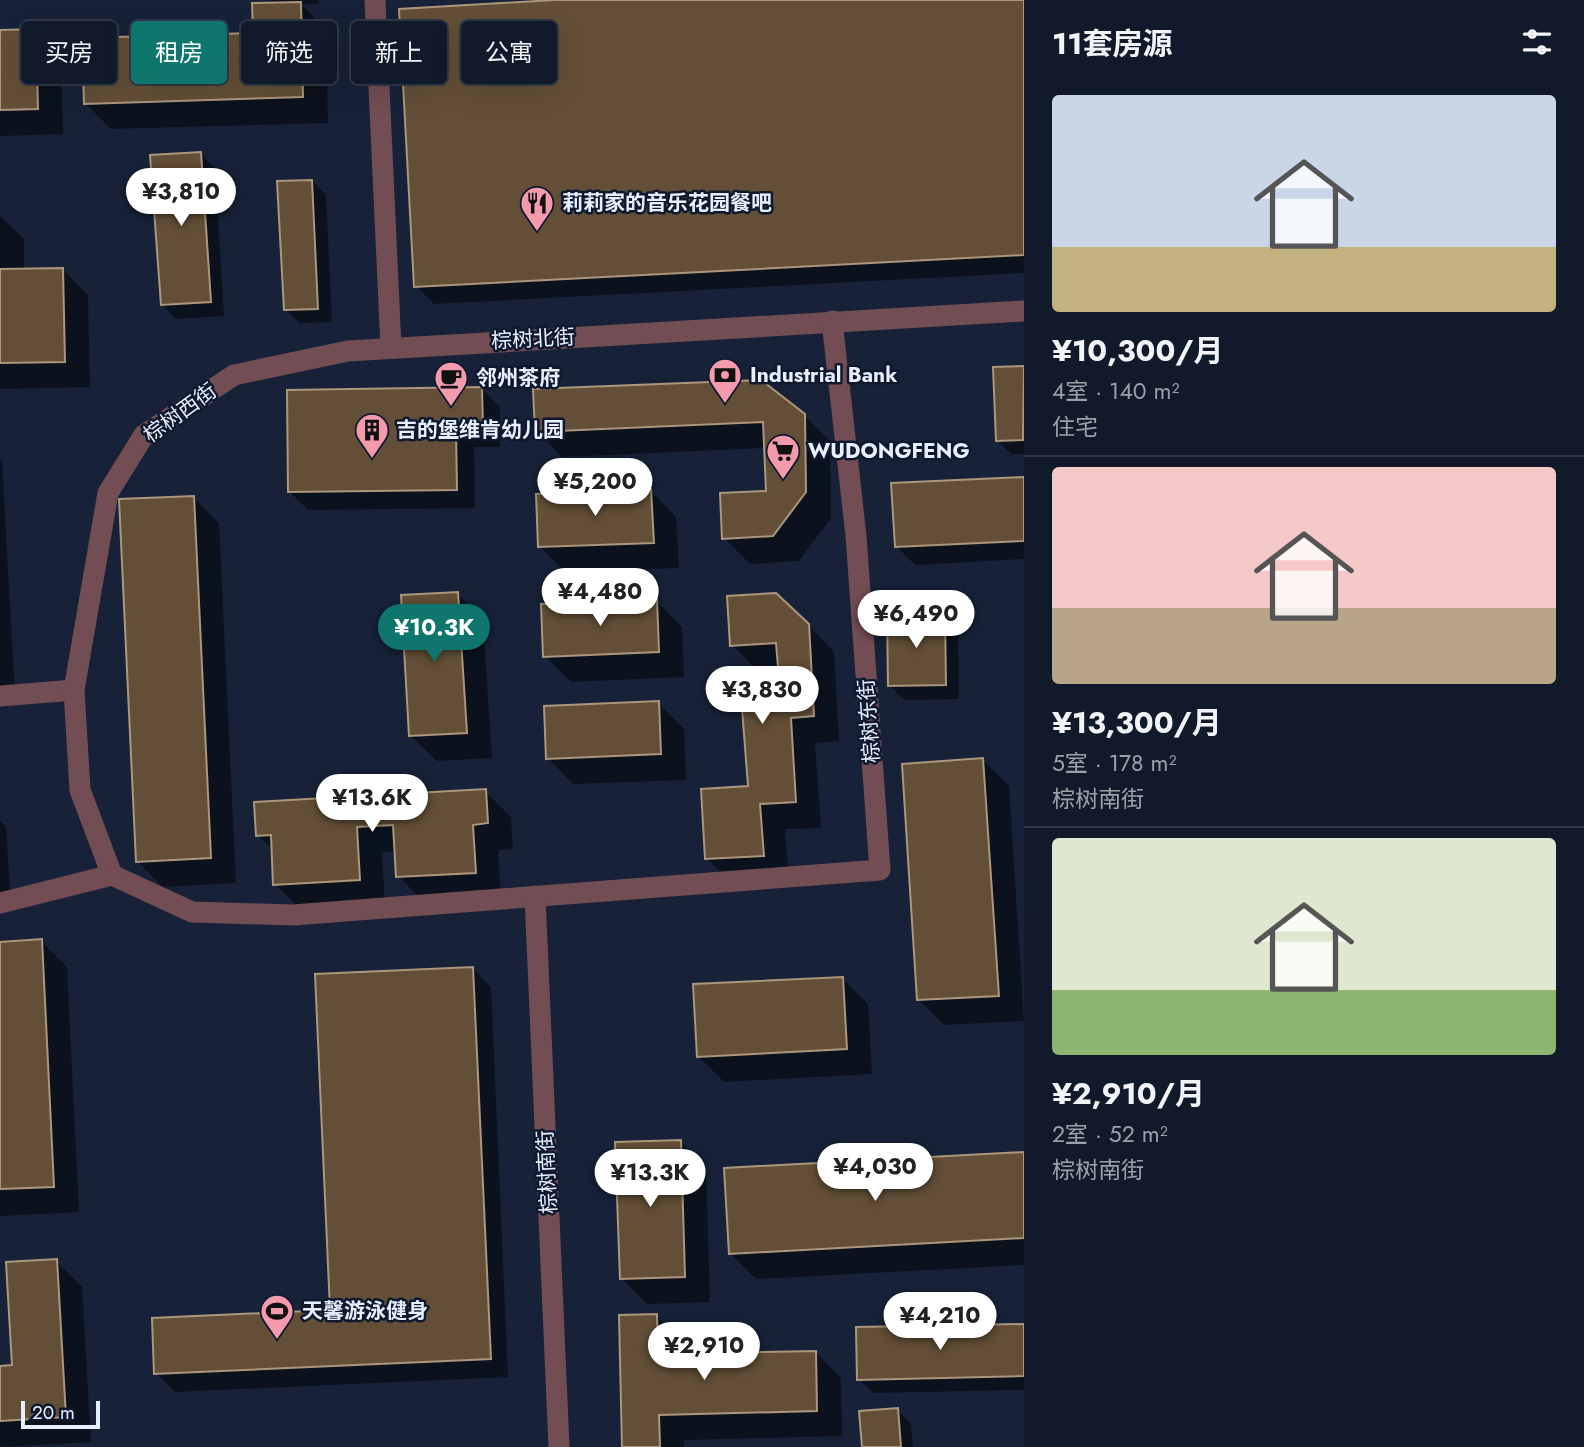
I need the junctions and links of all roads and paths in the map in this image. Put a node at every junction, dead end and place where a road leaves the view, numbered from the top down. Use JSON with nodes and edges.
{"nodes":[{"id":1,"x":374,"y":0,"type":"edge"},
{"id":2,"x":1024,"y":311,"type":"edge"},
{"id":3,"x":832,"y":321,"type":"junction"},
{"id":4,"x":391,"y":348,"type":"junction"},
{"id":5,"x":74,"y":690,"type":"junction"},
{"id":6,"x":0,"y":696,"type":"edge"},
{"id":7,"x":112,"y":875,"type":"junction"},
{"id":8,"x":535,"y":896,"type":"junction"},
{"id":9,"x":0,"y":904,"type":"edge"},
{"id":10,"x":559,"y":1447,"type":"edge"}],
"edges":[{"from":1,"to":4,"type":"street"},
{"from":2,"to":3,"type":"street","name":"棕树北街"},
{"from":3,"to":4,"type":"street","name":"棕树北街"},
{"from":3,"to":8,"type":"street","name":"棕树东街"},
{"from":4,"to":5,"type":"street","name":"棕树西街"},
{"from":5,"to":6,"type":"street"},
{"from":5,"to":7,"type":"street","name":"棕树西街"},
{"from":7,"to":8,"type":"street"},
{"from":7,"to":9,"type":"street"},
{"from":8,"to":10,"type":"street","name":"棕树南街"}]}
